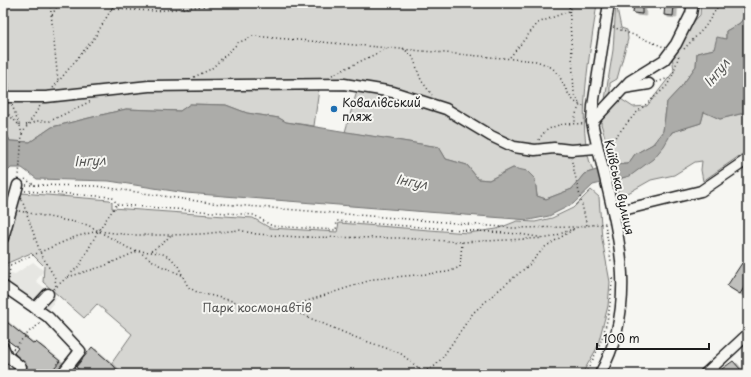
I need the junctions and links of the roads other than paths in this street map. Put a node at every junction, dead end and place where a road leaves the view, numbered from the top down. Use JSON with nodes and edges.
{"nodes":[{"id":1,"x":609,"y":3,"type":"edge"},
{"id":2,"x":693,"y":3,"type":"edge"},
{"id":3,"x":649,"y":84,"type":"road end"},
{"id":4,"x":624,"y":88,"type":"junction"},
{"id":5,"x":6,"y":98,"type":"edge"},
{"id":6,"x":592,"y":122,"type":"junction"},
{"id":7,"x":598,"y":153,"type":"junction"},
{"id":8,"x":748,"y":159,"type":"edge"},
{"id":9,"x":17,"y":188,"type":"road end"},
{"id":10,"x":614,"y":216,"type":"junction"},
{"id":11,"x":3,"y":238,"type":"edge"},
{"id":12,"x":6,"y":287,"type":"edge"},
{"id":13,"x":48,"y":294,"type":"road end"},
{"id":14,"x":36,"y":308,"type":"junction"},
{"id":15,"x":748,"y":334,"type":"edge"},
{"id":16,"x":5,"y":352,"type":"edge"},
{"id":17,"x":21,"y":367,"type":"dead end"},
{"id":18,"x":62,"y":374,"type":"edge"},
{"id":19,"x":600,"y":374,"type":"edge"},
{"id":20,"x":705,"y":374,"type":"edge"}],
"edges":[{"from":1,"to":6,"type":"street","name":"Київська вулиця"},
{"from":2,"to":4,"type":"street"},
{"from":3,"to":4,"type":"street"},
{"from":4,"to":6,"type":"street"},
{"from":5,"to":7,"type":"street"},
{"from":6,"to":7,"type":"street","name":"Київська вулиця"},
{"from":7,"to":10,"type":"street","name":"Київська вулиця"},
{"from":8,"to":10,"type":"street"},
{"from":9,"to":11,"type":"street"},
{"from":10,"to":19,"type":"street","name":"Київська вулиця"},
{"from":12,"to":14,"type":"street"},
{"from":13,"to":14,"type":"street"},
{"from":14,"to":18,"type":"street"},
{"from":15,"to":20,"type":"street"},
{"from":16,"to":17,"type":"street"}]}
